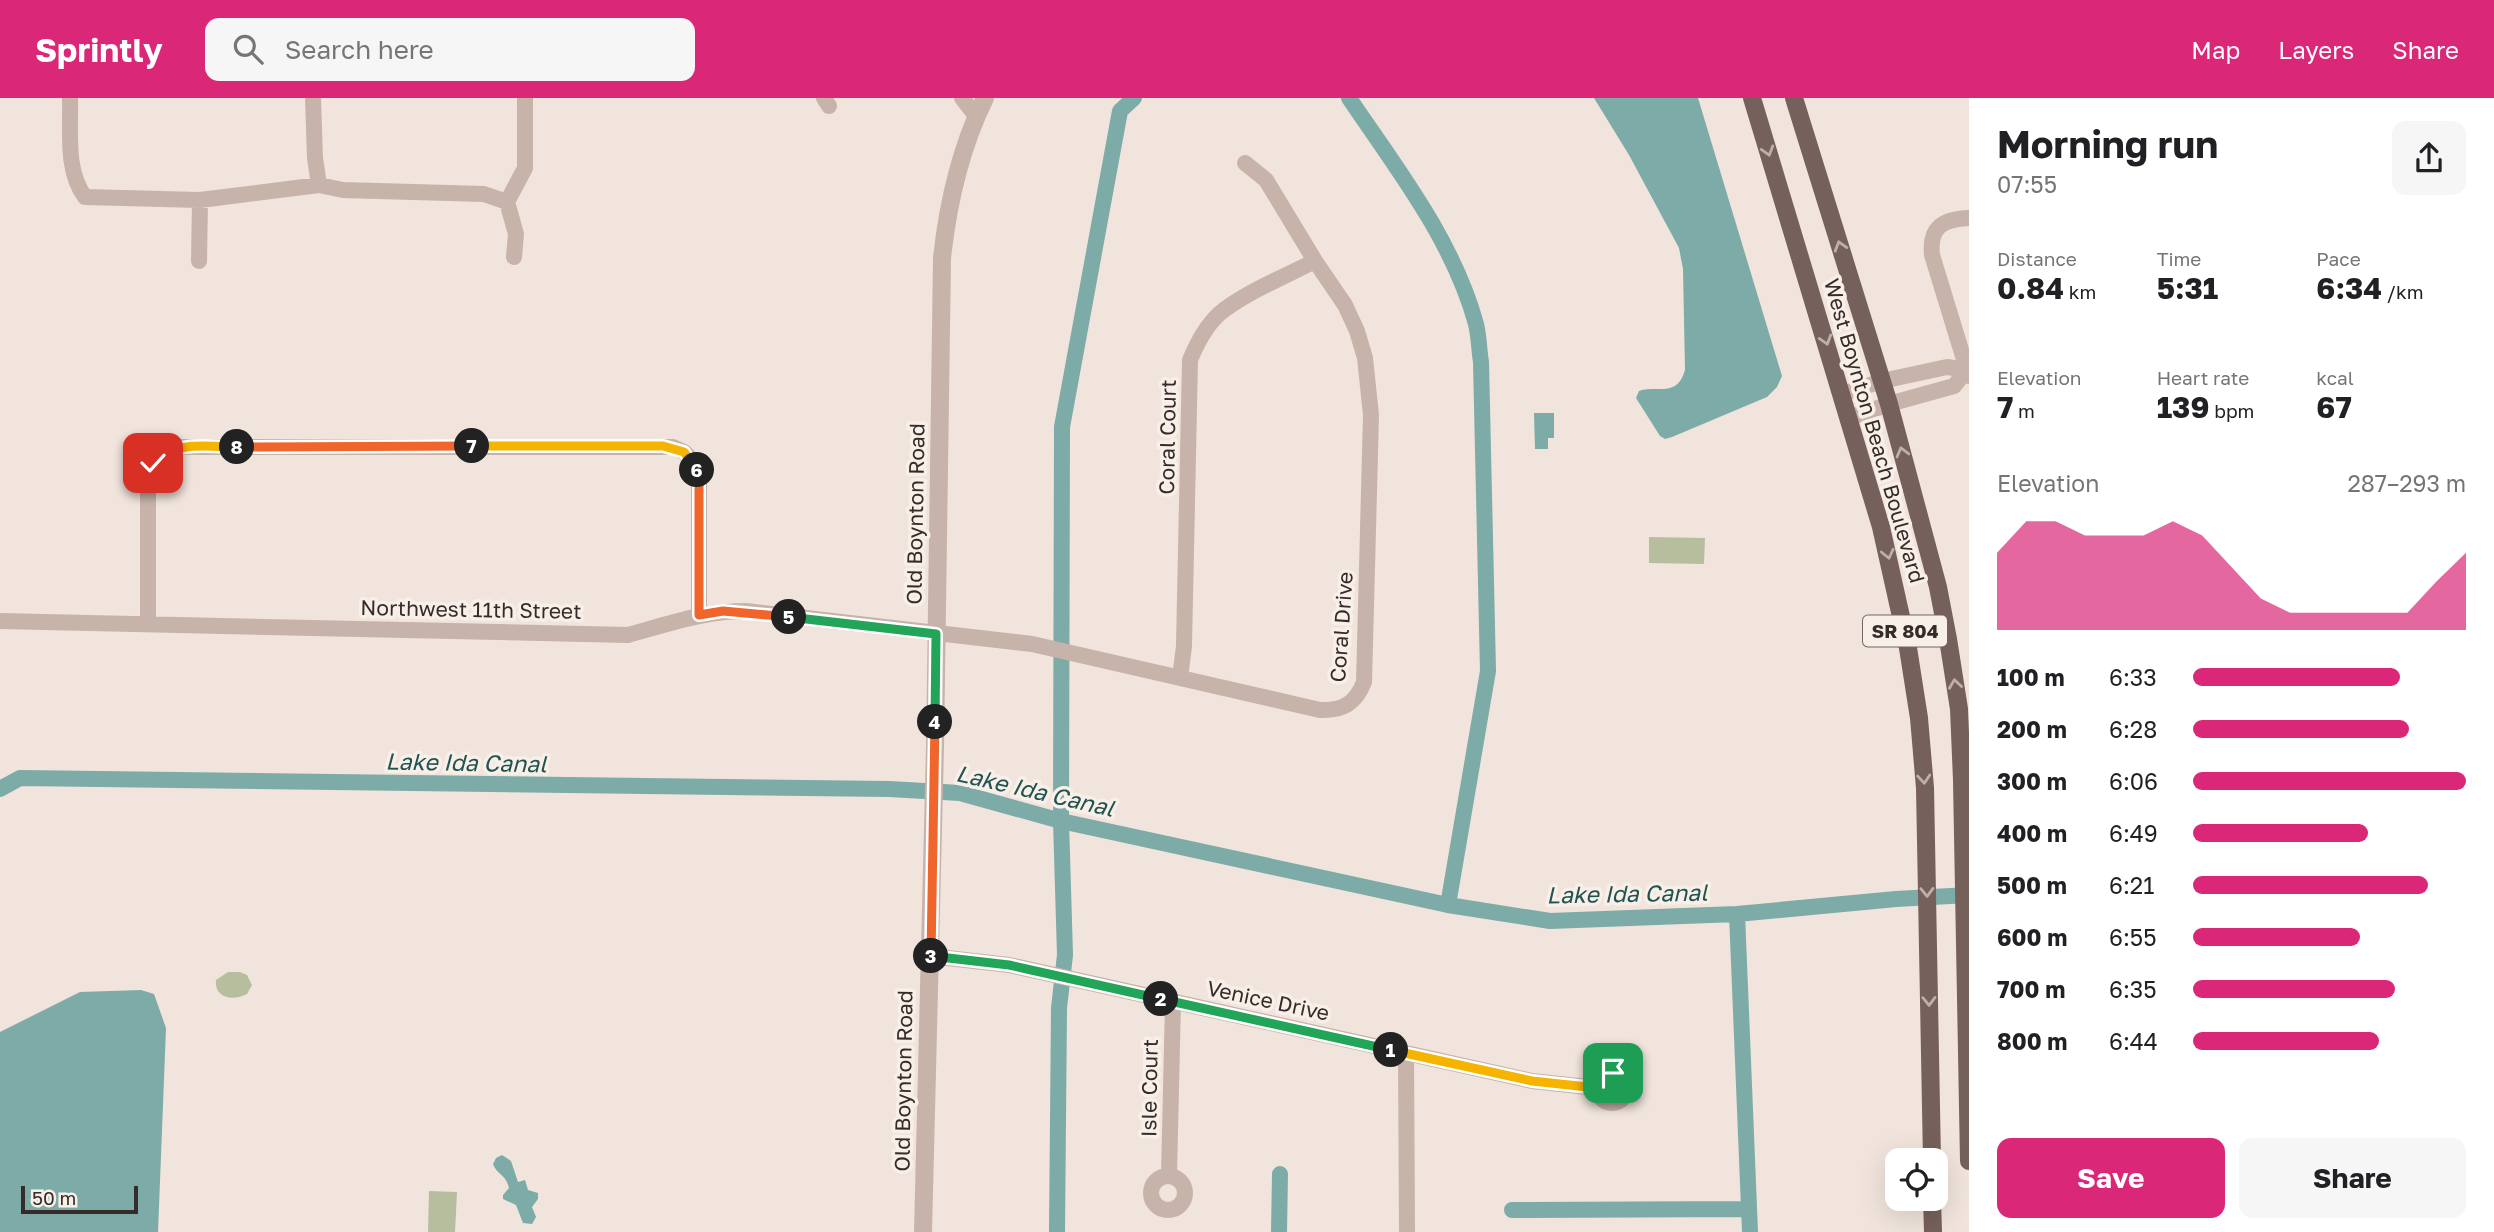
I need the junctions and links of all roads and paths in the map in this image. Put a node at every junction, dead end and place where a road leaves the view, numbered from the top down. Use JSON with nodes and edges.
{"nodes":[{"id":1,"x":70,"y":98,"type":"edge"},
{"id":2,"x":313,"y":98,"type":"edge"},
{"id":3,"x":525,"y":98,"type":"edge"},
{"id":4,"x":962,"y":98,"type":"edge"},
{"id":5,"x":985,"y":98,"type":"edge"},
{"id":6,"x":1752,"y":98,"type":"edge"},
{"id":7,"x":1794,"y":98,"type":"edge"},
{"id":8,"x":976,"y":116,"type":"junction"},
{"id":9,"x":1245,"y":163,"type":"dead end"},
{"id":10,"x":319,"y":185,"type":"junction"},
{"id":11,"x":200,"y":200,"type":"junction"},
{"id":12,"x":507,"y":202,"type":"junction"},
{"id":13,"x":1969,"y":218,"type":"edge"},
{"id":14,"x":514,"y":257,"type":"dead end"},
{"id":15,"x":199,"y":261,"type":"dead end"},
{"id":16,"x":1315,"y":261,"type":"junction"},
{"id":17,"x":1968,"y":372,"type":"edge"},
{"id":18,"x":1882,"y":381,"type":"junction"},
{"id":19,"x":1842,"y":394,"type":"junction"},
{"id":20,"x":1889,"y":404,"type":"junction"},
{"id":21,"x":1849,"y":418,"type":"junction"},
{"id":22,"x":699,"y":615,"type":"junction"},
{"id":23,"x":0,"y":621,"type":"edge"},
{"id":24,"x":148,"y":623,"type":"junction"},
{"id":25,"x":936,"y":634,"type":"junction"},
{"id":26,"x":1180,"y":678,"type":"junction"},
{"id":27,"x":930,"y":956,"type":"junction"},
{"id":28,"x":1173,"y":1002,"type":"junction"},
{"id":29,"x":1406,"y":1053,"type":"junction"},
{"id":30,"x":1597,"y":1088,"type":"dead end"},
{"id":31,"x":1932,"y":1148,"type":"edge"},
{"id":32,"x":1969,"y":1161,"type":"edge"},
{"id":33,"x":1169,"y":1175,"type":"dead end"},
{"id":34,"x":1932,"y":1211,"type":"edge"},
{"id":35,"x":923,"y":1232,"type":"edge"},
{"id":36,"x":1407,"y":1232,"type":"edge"},
{"id":37,"x":1933,"y":1232,"type":"edge"}],
"edges":[{"from":1,"to":11,"type":"street"},
{"from":2,"to":10,"type":"street"},
{"from":3,"to":12,"type":"street"},
{"from":4,"to":8,"type":"street"},
{"from":5,"to":8,"type":"street","name":"Old Boynton Road"},
{"from":6,"to":19,"type":"main road","name":"West Boynton Beach Boulevard","number":"SR 804","one_way":true},
{"from":18,"to":7,"type":"main road","name":"West Boynton Beach Boulevard","number":"SR 804","one_way":true},
{"from":8,"to":25,"type":"street","name":"Old Boynton Road"},
{"from":9,"to":16,"type":"street","name":"Coral Drive"},
{"from":10,"to":11,"type":"street"},
{"from":10,"to":12,"type":"street"},
{"from":11,"to":15,"type":"street"},
{"from":12,"to":14,"type":"street"},
{"from":13,"to":17,"type":"street"},
{"from":16,"to":26,"type":"street","name":"Coral Court"},
{"from":16,"to":26,"type":"street","name":"Coral Drive"},
{"from":17,"to":18,"type":"street"},
{"from":17,"to":20,"type":"street"},
{"from":18,"to":19,"type":"street"},
{"from":18,"to":20,"type":"main road","name":"West Boynton Beach Boulevard","number":"SR 804"},
{"from":19,"to":21,"type":"main road","name":"West Boynton Beach Boulevard","number":"SR 804"},
{"from":20,"to":21,"type":"street"},
{"from":32,"to":20,"type":"main road","name":"West Boynton Beach Boulevard","number":"SR 804","one_way":true},
{"from":21,"to":31,"type":"main road","name":"West Boynton Beach Boulevard","number":"SR 804","one_way":true},
{"from":22,"to":24,"type":"street","name":"Northwest 11th Street"},
{"from":22,"to":24,"type":"street"},
{"from":22,"to":25,"type":"street","name":"Northwest 11th Street"},
{"from":23,"to":24,"type":"street","name":"Northwest 11th Street"},
{"from":25,"to":26,"type":"street","name":"Coral Drive"},
{"from":25,"to":27,"type":"street","name":"Old Boynton Road"},
{"from":27,"to":28,"type":"street","name":"Venice Drive"},
{"from":27,"to":35,"type":"street","name":"Old Boynton Road"},
{"from":28,"to":29,"type":"street","name":"Venice Drive"},
{"from":28,"to":33,"type":"street","name":"Isle Court"},
{"from":29,"to":30,"type":"street","name":"Venice Drive"},
{"from":29,"to":36,"type":"street"},
{"from":34,"to":37,"type":"main road"}]}
